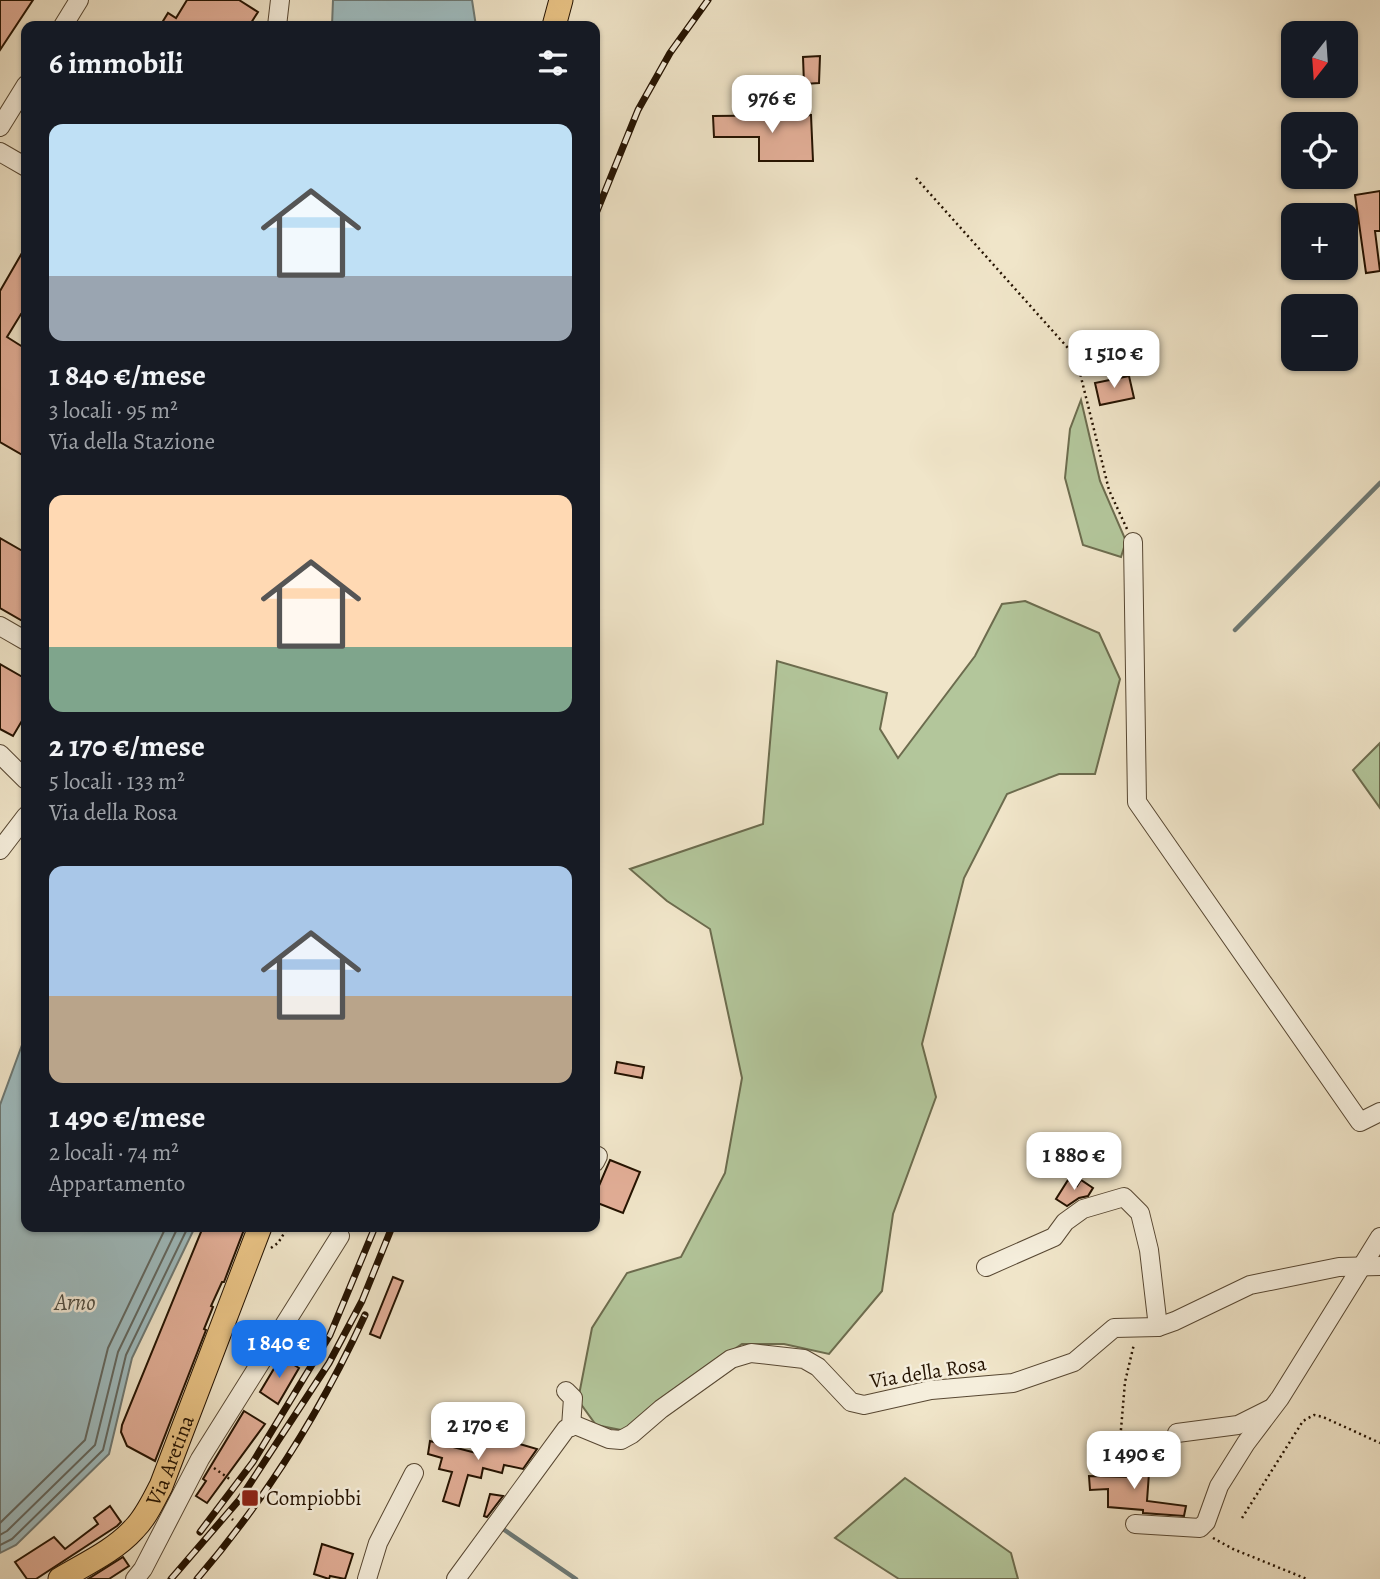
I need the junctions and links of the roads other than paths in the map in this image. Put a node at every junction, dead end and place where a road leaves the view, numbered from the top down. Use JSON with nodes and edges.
{"nodes":[{"id":1,"x":79,"y":0,"type":"edge"},
{"id":2,"x":280,"y":0,"type":"edge"},
{"id":3,"x":561,"y":0,"type":"edge"},
{"id":4,"x":66,"y":21,"type":"edge"},
{"id":5,"x":278,"y":21,"type":"edge"},
{"id":6,"x":555,"y":21,"type":"edge"},
{"id":7,"x":21,"y":93,"type":"edge"},
{"id":8,"x":0,"y":127,"type":"edge"},
{"id":9,"x":0,"y":152,"type":"edge"},
{"id":10,"x":21,"y":164,"type":"edge"},
{"id":11,"x":1133,"y":542,"type":"road end"},
{"id":12,"x":0,"y":626,"type":"edge"},
{"id":13,"x":21,"y":637,"type":"edge"},
{"id":14,"x":0,"y":754,"type":"edge"},
{"id":15,"x":21,"y":775,"type":"edge"},
{"id":16,"x":21,"y":823,"type":"edge"},
{"id":17,"x":0,"y":850,"type":"edge"},
{"id":18,"x":1380,"y":1112,"type":"edge"},
{"id":19,"x":258,"y":1232,"type":"edge"},
{"id":20,"x":340,"y":1236,"type":"dead end"},
{"id":21,"x":1380,"y":1237,"type":"edge"},
{"id":22,"x":1372,"y":1266,"type":"edge"},
{"id":23,"x":986,"y":1267,"type":"dead end"},
{"id":24,"x":1158,"y":1327,"type":"junction"},
{"id":25,"x":566,"y":1391,"type":"dead end"},
{"id":26,"x":1273,"y":1407,"type":"junction"},
{"id":27,"x":571,"y":1427,"type":"junction"},
{"id":28,"x":1177,"y":1433,"type":"dead end"},
{"id":29,"x":414,"y":1473,"type":"dead end"},
{"id":30,"x":1135,"y":1524,"type":"dead end"},
{"id":31,"x":60,"y":1579,"type":"edge"},
{"id":32,"x":135,"y":1579,"type":"edge"},
{"id":33,"x":367,"y":1579,"type":"edge"},
{"id":34,"x":456,"y":1579,"type":"edge"}],
"edges":[{"from":1,"to":4,"type":"street"},
{"from":2,"to":5,"type":"street"},
{"from":3,"to":6,"type":"main road"},
{"from":7,"to":8,"type":"street"},
{"from":9,"to":10,"type":"street"},
{"from":11,"to":18,"type":"street"},
{"from":12,"to":13,"type":"street"},
{"from":14,"to":15,"type":"street"},
{"from":16,"to":17,"type":"street"},
{"from":19,"to":31,"type":"main road","name":"Via Aretina"},
{"from":20,"to":32,"type":"street"},
{"from":21,"to":22,"type":"street"},
{"from":22,"to":24,"type":"street","name":"Via della Rosa"},
{"from":22,"to":26,"type":"street"},
{"from":23,"to":24,"type":"street"},
{"from":24,"to":27,"type":"street","name":"Via della Rosa"},
{"from":25,"to":27,"type":"street"},
{"from":26,"to":28,"type":"street"},
{"from":26,"to":30,"type":"street"},
{"from":27,"to":34,"type":"street"},
{"from":29,"to":33,"type":"street"}]}
